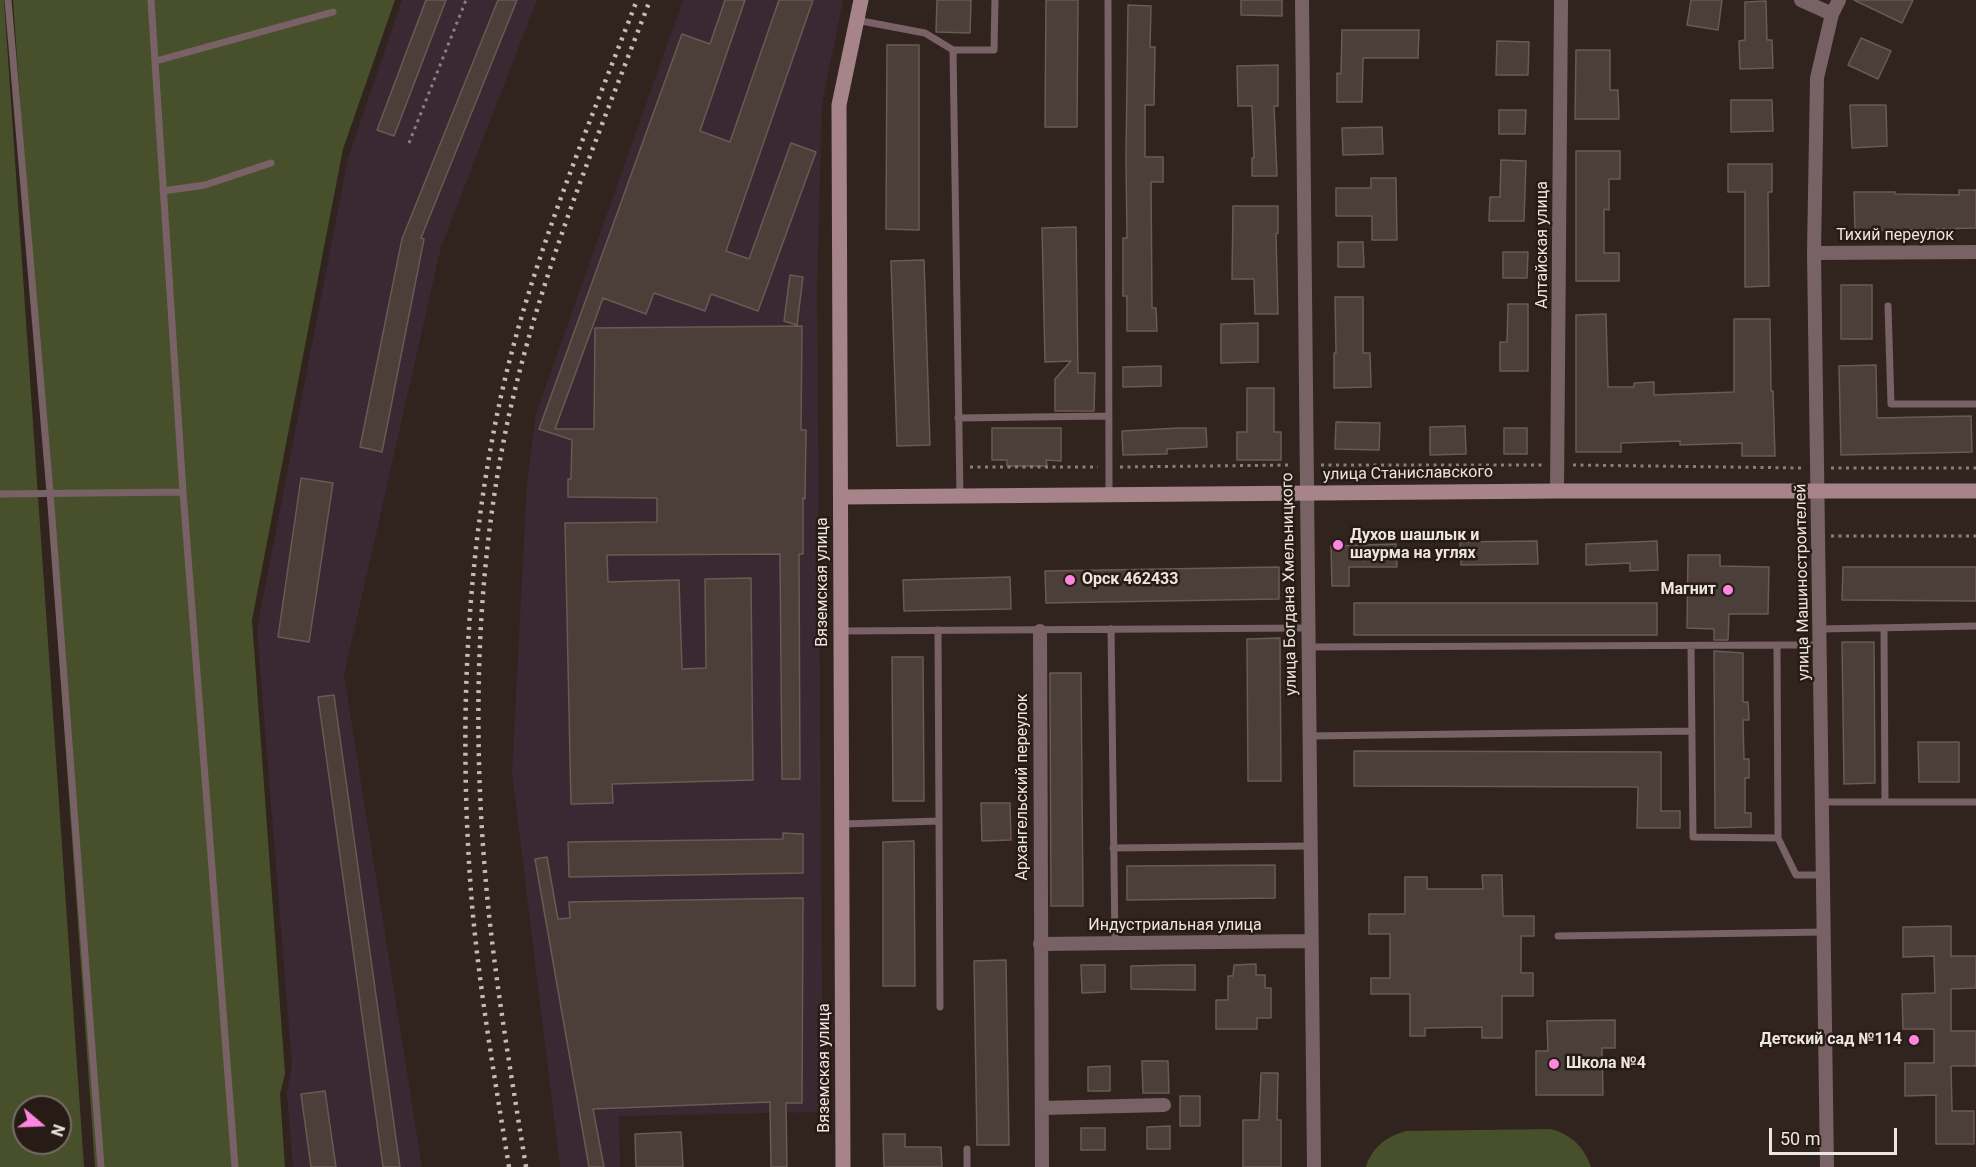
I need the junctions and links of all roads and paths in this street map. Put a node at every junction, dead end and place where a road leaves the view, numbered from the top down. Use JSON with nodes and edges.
{"nodes":[{"id":1,"x":8,"y":0,"type":"edge"},
{"id":2,"x":151,"y":0,"type":"edge"},
{"id":3,"x":466,"y":0,"type":"edge"},
{"id":4,"x":861,"y":0,"type":"edge"},
{"id":5,"x":995,"y":0,"type":"edge"},
{"id":6,"x":1107,"y":0,"type":"edge"},
{"id":7,"x":1302,"y":0,"type":"edge"},
{"id":8,"x":1561,"y":0,"type":"edge"},
{"id":9,"x":1801,"y":0,"type":"edge"},
{"id":10,"x":1839,"y":0,"type":"edge"},
{"id":11,"x":333,"y":12,"type":"dead end"},
{"id":12,"x":1832,"y":14,"type":"junction"},
{"id":13,"x":856,"y":20,"type":"junction"},
{"id":14,"x":953,"y":50,"type":"junction"},
{"id":15,"x":156,"y":60,"type":"junction"},
{"id":16,"x":410,"y":143,"type":"dead end"},
{"id":17,"x":271,"y":163,"type":"dead end"},
{"id":18,"x":163,"y":191,"type":"junction"},
{"id":19,"x":1976,"y":252,"type":"edge"},
{"id":20,"x":1814,"y":253,"type":"junction"},
{"id":21,"x":1888,"y":306,"type":"dead end"},
{"id":22,"x":1976,"y":404,"type":"edge"},
{"id":23,"x":1108,"y":416,"type":"junction"},
{"id":24,"x":958,"y":418,"type":"junction"},
{"id":25,"x":1304,"y":465,"type":"junction"},
{"id":26,"x":1558,"y":465,"type":"junction"},
{"id":27,"x":959,"y":467,"type":"junction"},
{"id":28,"x":1108,"y":467,"type":"junction"},
{"id":29,"x":1818,"y":468,"type":"junction"},
{"id":30,"x":1976,"y":468,"type":"edge"},
{"id":31,"x":1818,"y":490,"type":"junction"},
{"id":32,"x":1557,"y":491,"type":"junction"},
{"id":33,"x":1976,"y":491,"type":"edge"},
{"id":34,"x":50,"y":492,"type":"junction"},
{"id":35,"x":183,"y":492,"type":"junction"},
{"id":36,"x":1304,"y":493,"type":"junction"},
{"id":37,"x":0,"y":494,"type":"edge"},
{"id":38,"x":1108,"y":495,"type":"junction"},
{"id":39,"x":960,"y":496,"type":"junction"},
{"id":40,"x":841,"y":497,"type":"junction"},
{"id":41,"x":1819,"y":536,"type":"junction"},
{"id":42,"x":1976,"y":536,"type":"edge"},
{"id":43,"x":1976,"y":626,"type":"edge"},
{"id":44,"x":1308,"y":628,"type":"junction"},
{"id":45,"x":1884,"y":628,"type":"junction"},
{"id":46,"x":1111,"y":629,"type":"junction"},
{"id":47,"x":1820,"y":629,"type":"junction"},
{"id":48,"x":938,"y":630,"type":"junction"},
{"id":49,"x":842,"y":631,"type":"junction"},
{"id":50,"x":1040,"y":631,"type":"junction"},
{"id":51,"x":1777,"y":645,"type":"junction"},
{"id":52,"x":1821,"y":645,"type":"junction"},
{"id":53,"x":1690,"y":646,"type":"junction"},
{"id":54,"x":1308,"y":647,"type":"junction"},
{"id":55,"x":1692,"y":731,"type":"junction"},
{"id":56,"x":1309,"y":736,"type":"junction"},
{"id":57,"x":1823,"y":802,"type":"junction"},
{"id":58,"x":1885,"y":802,"type":"junction"},
{"id":59,"x":1976,"y":802,"type":"edge"},
{"id":60,"x":939,"y":821,"type":"junction"},
{"id":61,"x":842,"y":824,"type":"junction"},
{"id":62,"x":1778,"y":838,"type":"junction"},
{"id":63,"x":1310,"y":846,"type":"junction"},
{"id":64,"x":1113,"y":848,"type":"junction"},
{"id":65,"x":1824,"y":875,"type":"junction"},
{"id":66,"x":1825,"y":932,"type":"junction"},
{"id":67,"x":1558,"y":936,"type":"dead end"},
{"id":68,"x":1310,"y":941,"type":"junction"},
{"id":69,"x":1115,"y":943,"type":"junction"},
{"id":70,"x":1040,"y":944,"type":"junction"},
{"id":71,"x":940,"y":1007,"type":"dead end"},
{"id":72,"x":1164,"y":1105,"type":"dead end"},
{"id":73,"x":1042,"y":1108,"type":"junction"},
{"id":74,"x":967,"y":1149,"type":"dead end"},
{"id":75,"x":101,"y":1167,"type":"edge"},
{"id":76,"x":235,"y":1167,"type":"edge"},
{"id":77,"x":843,"y":1167,"type":"edge"},
{"id":78,"x":967,"y":1167,"type":"edge"},
{"id":79,"x":1042,"y":1167,"type":"edge"},
{"id":80,"x":1314,"y":1167,"type":"edge"},
{"id":81,"x":1827,"y":1167,"type":"edge"}],
"edges":[{"from":1,"to":34,"type":"lane"},
{"from":2,"to":15,"type":"lane"},
{"from":3,"to":16,"type":"path"},
{"from":4,"to":13,"type":"main road","name":"Вяземская улица"},
{"from":5,"to":14,"type":"lane"},
{"from":6,"to":23,"type":"lane"},
{"from":7,"to":25,"type":"street","name":"улица Богдана Хмельницкого"},
{"from":8,"to":26,"type":"street","name":"Алтайская улица"},
{"from":9,"to":12,"type":"street"},
{"from":10,"to":12,"type":"street","name":"улица Машиностроителей"},
{"from":11,"to":15,"type":"lane"},
{"from":12,"to":20,"type":"street","name":"улица Машиностроителей"},
{"from":13,"to":14,"type":"lane"},
{"from":13,"to":40,"type":"main road","name":"Вяземская улица"},
{"from":14,"to":24,"type":"lane"},
{"from":15,"to":18,"type":"lane"},
{"from":17,"to":18,"type":"lane"},
{"from":18,"to":35,"type":"lane"},
{"from":19,"to":20,"type":"street","name":"Тихий переулок"},
{"from":20,"to":29,"type":"street","name":"улица Машиностроителей"},
{"from":21,"to":22,"type":"lane"},
{"from":23,"to":24,"type":"lane"},
{"from":23,"to":28,"type":"lane"},
{"from":24,"to":27,"type":"lane"},
{"from":25,"to":26,"type":"path"},
{"from":25,"to":28,"type":"path"},
{"from":25,"to":36,"type":"street","name":"улица Богдана Хмельницкого"},
{"from":26,"to":29,"type":"path"},
{"from":26,"to":32,"type":"street","name":"Алтайская улица"},
{"from":27,"to":28,"type":"path"},
{"from":27,"to":39,"type":"lane"},
{"from":28,"to":38,"type":"lane"},
{"from":29,"to":30,"type":"path"},
{"from":29,"to":31,"type":"street","name":"улица Машиностроителей"},
{"from":31,"to":32,"type":"main road","name":"улица Станиславского"},
{"from":31,"to":33,"type":"main road","name":"улица Станиславского"},
{"from":31,"to":41,"type":"street","name":"улица Машиностроителей"},
{"from":32,"to":36,"type":"main road","name":"улица Станиславского"},
{"from":34,"to":35,"type":"lane"},
{"from":34,"to":37,"type":"lane"},
{"from":34,"to":75,"type":"lane"},
{"from":35,"to":76,"type":"lane"},
{"from":36,"to":38,"type":"main road","name":"улица Станиславского"},
{"from":36,"to":44,"type":"street","name":"улица Богдана Хмельницкого"},
{"from":38,"to":39,"type":"main road","name":"улица Станиславского"},
{"from":39,"to":40,"type":"main road","name":"улица Станиславского"},
{"from":40,"to":49,"type":"main road","name":"Вяземская улица"},
{"from":41,"to":42,"type":"path"},
{"from":41,"to":47,"type":"street","name":"улица Машиностроителей"},
{"from":43,"to":45,"type":"lane"},
{"from":44,"to":46,"type":"lane"},
{"from":44,"to":54,"type":"street","name":"улица Богдана Хмельницкого"},
{"from":45,"to":47,"type":"lane"},
{"from":45,"to":58,"type":"lane"},
{"from":46,"to":50,"type":"lane"},
{"from":46,"to":64,"type":"lane"},
{"from":47,"to":52,"type":"street","name":"улица Машиностроителей"},
{"from":48,"to":49,"type":"lane"},
{"from":48,"to":50,"type":"lane"},
{"from":48,"to":60,"type":"lane"},
{"from":49,"to":61,"type":"main road","name":"Вяземская улица"},
{"from":50,"to":70,"type":"street","name":"Архангельский переулок"},
{"from":51,"to":52,"type":"lane"},
{"from":51,"to":53,"type":"lane"},
{"from":51,"to":62,"type":"lane"},
{"from":52,"to":57,"type":"street","name":"улица Машиностроителей"},
{"from":53,"to":54,"type":"lane"},
{"from":53,"to":55,"type":"lane"},
{"from":54,"to":56,"type":"street","name":"улица Богдана Хмельницкого"},
{"from":55,"to":56,"type":"lane"},
{"from":55,"to":62,"type":"lane"},
{"from":56,"to":63,"type":"street","name":"улица Богдана Хмельницкого"},
{"from":57,"to":58,"type":"lane"},
{"from":57,"to":65,"type":"street","name":"улица Машиностроителей"},
{"from":58,"to":59,"type":"lane"},
{"from":60,"to":61,"type":"lane"},
{"from":60,"to":71,"type":"lane"},
{"from":61,"to":77,"type":"main road","name":"Вяземская улица"},
{"from":62,"to":65,"type":"lane"},
{"from":63,"to":64,"type":"lane"},
{"from":63,"to":68,"type":"street","name":"улица Богдана Хмельницкого"},
{"from":64,"to":69,"type":"lane"},
{"from":65,"to":66,"type":"street","name":"улица Машиностроителей"},
{"from":66,"to":67,"type":"lane"},
{"from":66,"to":81,"type":"street","name":"улица Машиностроителей"},
{"from":68,"to":69,"type":"street","name":"Индустриальная улица"},
{"from":68,"to":80,"type":"street","name":"улица Богдана Хмельницкого"},
{"from":69,"to":70,"type":"street","name":"Индустриальная улица"},
{"from":70,"to":73,"type":"street","name":"Архангельский переулок"},
{"from":72,"to":73,"type":"street"},
{"from":73,"to":79,"type":"street","name":"Архангельский переулок"},
{"from":74,"to":78,"type":"lane"}]}
